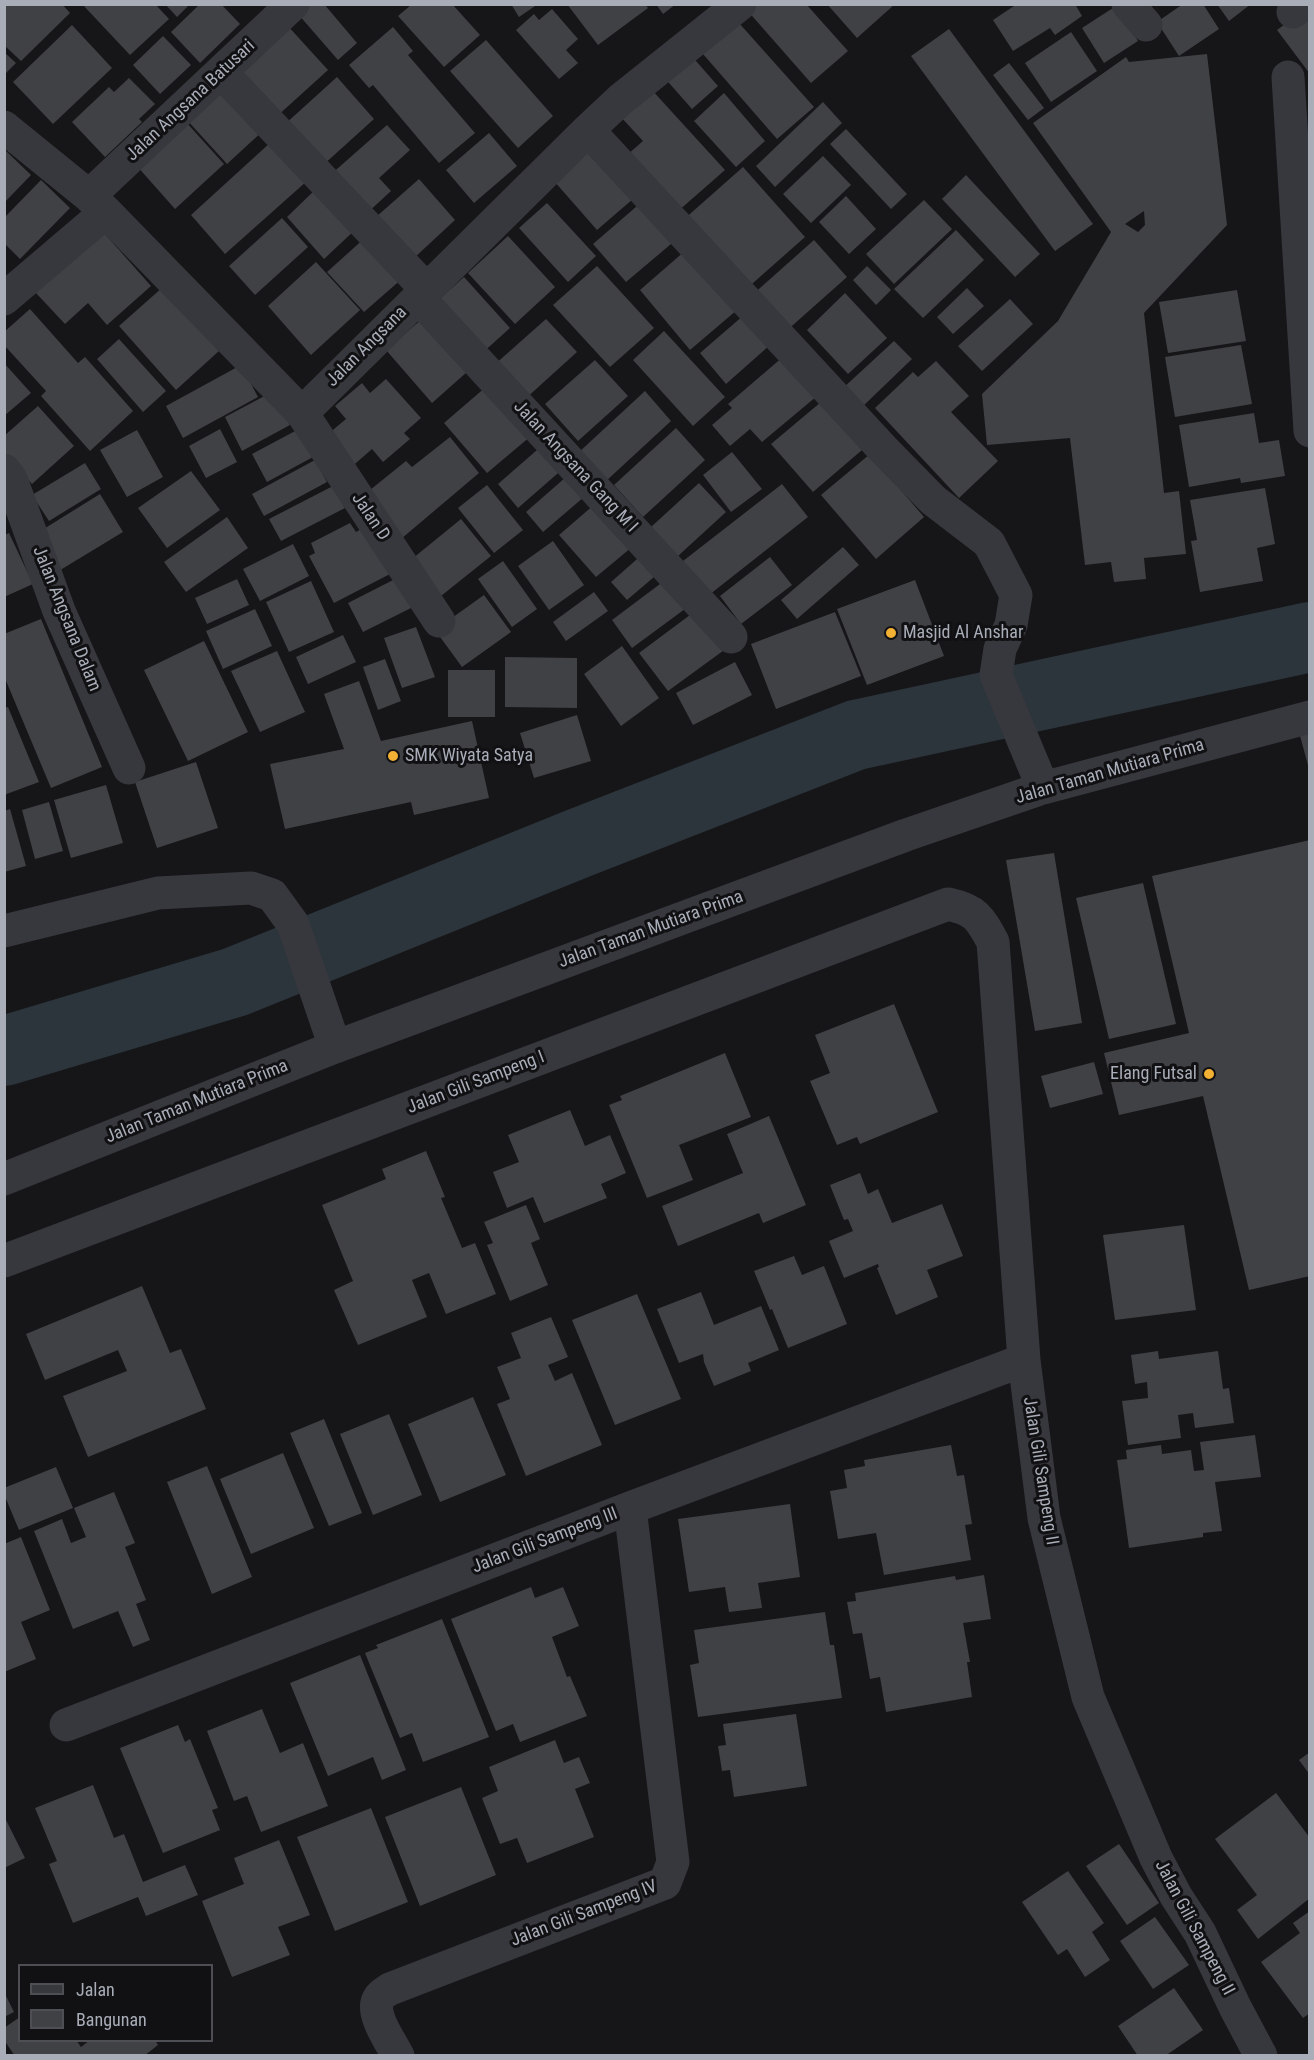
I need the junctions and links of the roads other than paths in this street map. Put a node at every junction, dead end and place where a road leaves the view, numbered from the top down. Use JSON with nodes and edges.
{"nodes":[{"id":1,"x":293,"y":4,"type":"edge"},
{"id":2,"x":740,"y":4,"type":"edge"},
{"id":3,"x":222,"y":73,"type":"junction"},
{"id":4,"x":1288,"y":77,"type":"dead end"},
{"id":5,"x":4,"y":127,"type":"edge"},
{"id":6,"x":588,"y":130,"type":"junction"},
{"id":7,"x":98,"y":204,"type":"junction"},
{"id":8,"x":422,"y":293,"type":"junction"},
{"id":9,"x":4,"y":299,"type":"edge"},
{"id":10,"x":302,"y":413,"type":"junction"},
{"id":11,"x":1310,"y":431,"type":"edge"},
{"id":12,"x":4,"y":470,"type":"edge"},
{"id":13,"x":439,"y":621,"type":"dead end"},
{"id":14,"x":732,"y":637,"type":"dead end"},
{"id":15,"x":1310,"y":717,"type":"edge"},
{"id":16,"x":129,"y":768,"type":"dead end"},
{"id":17,"x":1042,"y":788,"type":"junction"},
{"id":18,"x":948,"y":904,"type":"joint"},
{"id":19,"x":4,"y":931,"type":"edge"},
{"id":20,"x":331,"y":1036,"type":"junction"},
{"id":21,"x":4,"y":1179,"type":"edge"},
{"id":22,"x":4,"y":1261,"type":"edge"},
{"id":23,"x":1024,"y":1360,"type":"junction"},
{"id":24,"x":630,"y":1508,"type":"junction"},
{"id":25,"x":66,"y":1725,"type":"dead end"},
{"id":26,"x":398,"y":2055,"type":"edge"},
{"id":27,"x":1261,"y":2055,"type":"edge"}],
"edges":[{"from":1,"to":3,"type":"street","name":"Jalan Angsana Batusari"},
{"from":2,"to":6,"type":"street","name":"Jalan Angsana"},
{"from":3,"to":7,"type":"street","name":"Jalan Angsana Batusari"},
{"from":3,"to":8,"type":"street","name":"Jalan Angsana Gang M I"},
{"from":4,"to":11,"type":"street"},
{"from":5,"to":7,"type":"street"},
{"from":6,"to":8,"type":"street","name":"Jalan Angsana"},
{"from":6,"to":17,"type":"street"},
{"from":7,"to":9,"type":"street"},
{"from":7,"to":10,"type":"street"},
{"from":8,"to":10,"type":"street","name":"Jalan Angsana"},
{"from":8,"to":14,"type":"street","name":"Jalan Angsana Gang M I"},
{"from":10,"to":13,"type":"street","name":"Jalan D"},
{"from":12,"to":16,"type":"street","name":"Jalan Angsana Dalam"},
{"from":15,"to":17,"type":"street","name":"Jalan Taman Mutiara Prima"},
{"from":17,"to":20,"type":"street","name":"Jalan Taman Mutiara Prima"},
{"from":18,"to":22,"type":"street","name":"Jalan Gili Sampeng I"},
{"from":18,"to":23,"type":"street","name":"Jalan Gili Sampeng II"},
{"from":19,"to":20,"type":"street"},
{"from":20,"to":21,"type":"street","name":"Jalan Taman Mutiara Prima"},
{"from":23,"to":24,"type":"street","name":"Jalan Gili Sampeng III"},
{"from":23,"to":27,"type":"street","name":"Jalan Gili Sampeng II"},
{"from":24,"to":25,"type":"street","name":"Jalan Gili Sampeng III"},
{"from":24,"to":26,"type":"street","name":"Jalan Gili Sampeng IV"}]}
